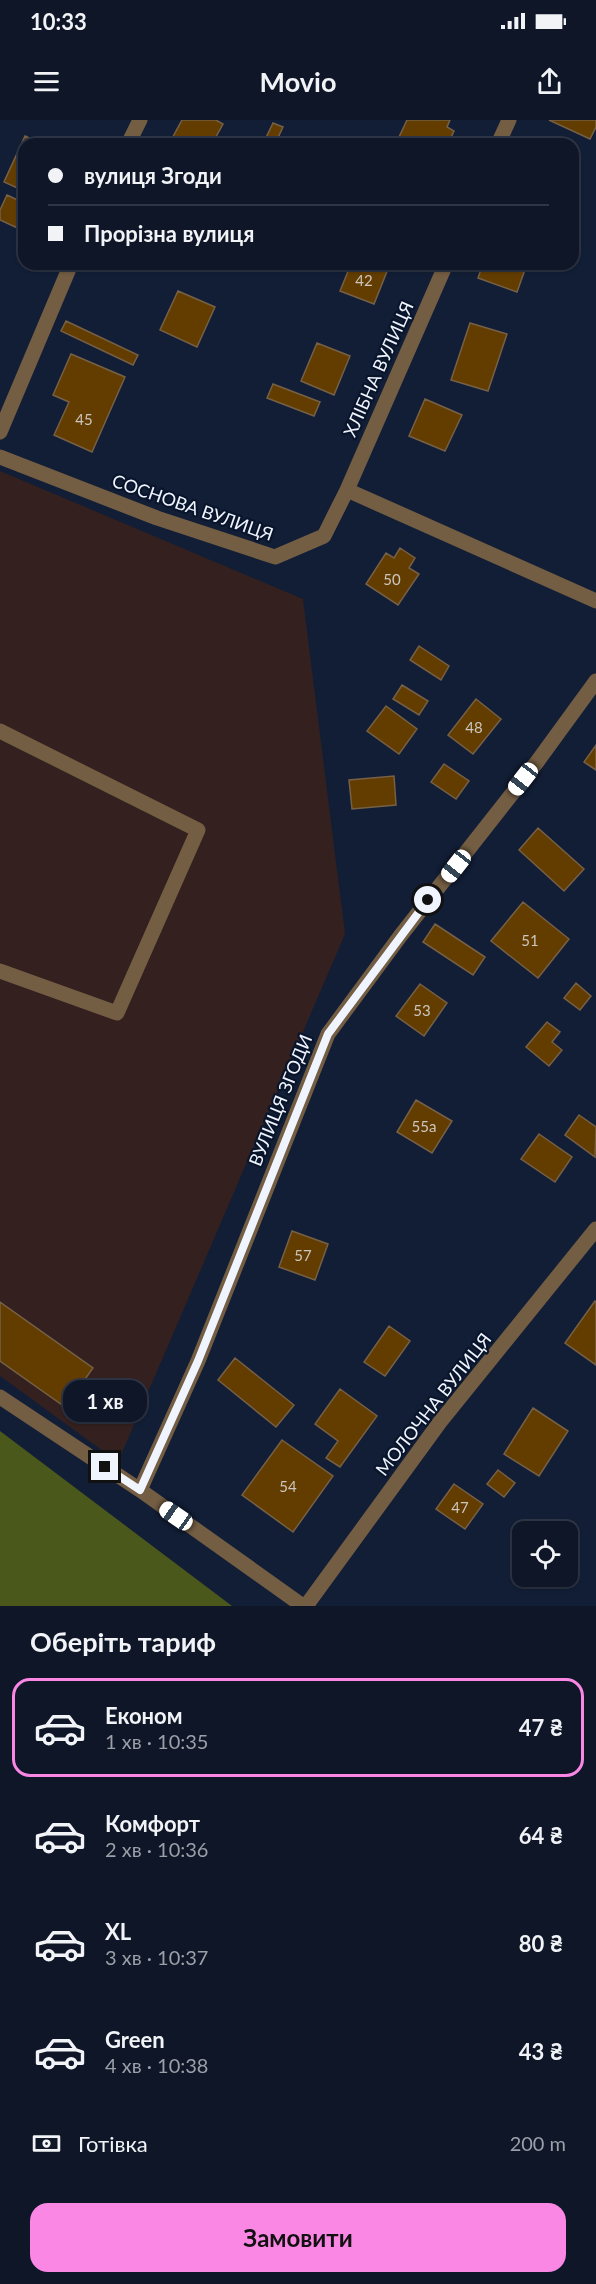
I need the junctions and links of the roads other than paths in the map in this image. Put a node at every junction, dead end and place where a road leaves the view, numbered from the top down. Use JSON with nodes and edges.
{"nodes":[{"id":1,"x":140,"y":120,"type":"edge"},
{"id":2,"x":509,"y":120,"type":"edge"},
{"id":3,"x":131,"y":138,"type":"edge"},
{"id":4,"x":501,"y":138,"type":"edge"},
{"id":5,"x":68,"y":270,"type":"edge"},
{"id":6,"x":443,"y":270,"type":"edge"},
{"id":7,"x":0,"y":432,"type":"edge"},
{"id":8,"x":0,"y":457,"type":"edge"},
{"id":9,"x":347,"y":490,"type":"junction"},
{"id":10,"x":596,"y":601,"type":"edge"},
{"id":11,"x":596,"y":681,"type":"edge"},
{"id":12,"x":0,"y":731,"type":"edge"},
{"id":13,"x":0,"y":971,"type":"edge"},
{"id":14,"x":596,"y":1230,"type":"edge"},
{"id":15,"x":0,"y":1396,"type":"edge"},
{"id":16,"x":140,"y":1490,"type":"junction"},
{"id":17,"x":304,"y":1606,"type":"edge"}],
"edges":[{"from":1,"to":3,"type":"street"},
{"from":2,"to":4,"type":"street"},
{"from":5,"to":7,"type":"street"},
{"from":6,"to":9,"type":"street","name":"ХЛІБНА ВУЛИЦЯ"},
{"from":8,"to":9,"type":"street","name":"СОСНОВА ВУЛИЦЯ"},
{"from":9,"to":10,"type":"street"},
{"from":11,"to":16,"type":"street","name":"ВУЛИЦЯ ЗГОДИ"},
{"from":12,"to":13,"type":"street"},
{"from":14,"to":17,"type":"street","name":"МОЛОЧНА ВУЛИЦЯ"},
{"from":15,"to":16,"type":"street"},
{"from":16,"to":17,"type":"street"}]}
